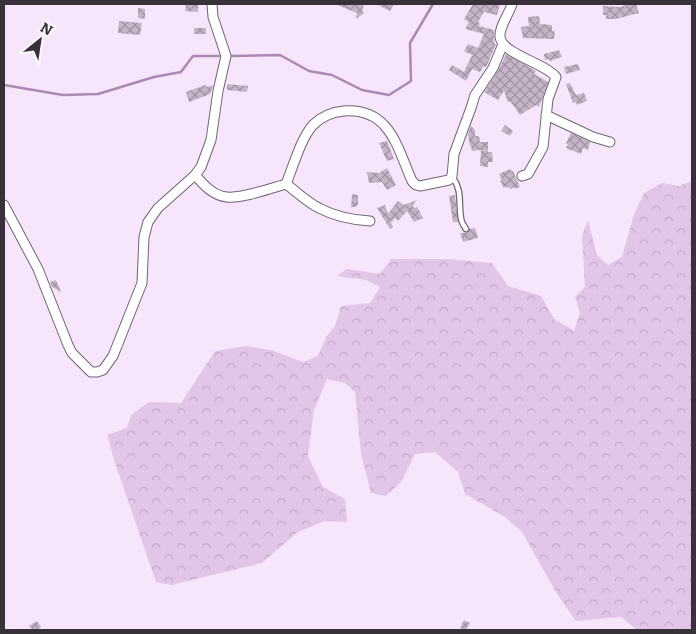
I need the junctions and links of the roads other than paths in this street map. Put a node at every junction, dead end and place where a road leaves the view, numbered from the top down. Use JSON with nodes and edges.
{"nodes":[{"id":1,"x":212,"y":4,"type":"edge"},
{"id":2,"x":512,"y":4,"type":"edge"},
{"id":3,"x":503,"y":44,"type":"junction"},
{"id":4,"x":546,"y":116,"type":"junction"},
{"id":5,"x":610,"y":142,"type":"dead end"},
{"id":6,"x":195,"y":175,"type":"junction"},
{"id":7,"x":452,"y":176,"type":"junction"},
{"id":8,"x":522,"y":176,"type":"dead end"},
{"id":9,"x":286,"y":184,"type":"junction"},
{"id":10,"x":4,"y":205,"type":"edge"},
{"id":11,"x":370,"y":221,"type":"dead end"},
{"id":12,"x":466,"y":229,"type":"dead end"}],
"edges":[{"from":1,"to":6,"type":"street"},
{"from":2,"to":3,"type":"street"},
{"from":3,"to":4,"type":"street"},
{"from":3,"to":7,"type":"street"},
{"from":4,"to":5,"type":"street"},
{"from":4,"to":8,"type":"street"},
{"from":6,"to":9,"type":"street"},
{"from":6,"to":10,"type":"street"},
{"from":7,"to":9,"type":"street"},
{"from":7,"to":12,"type":"lane"},
{"from":9,"to":11,"type":"street"}]}
